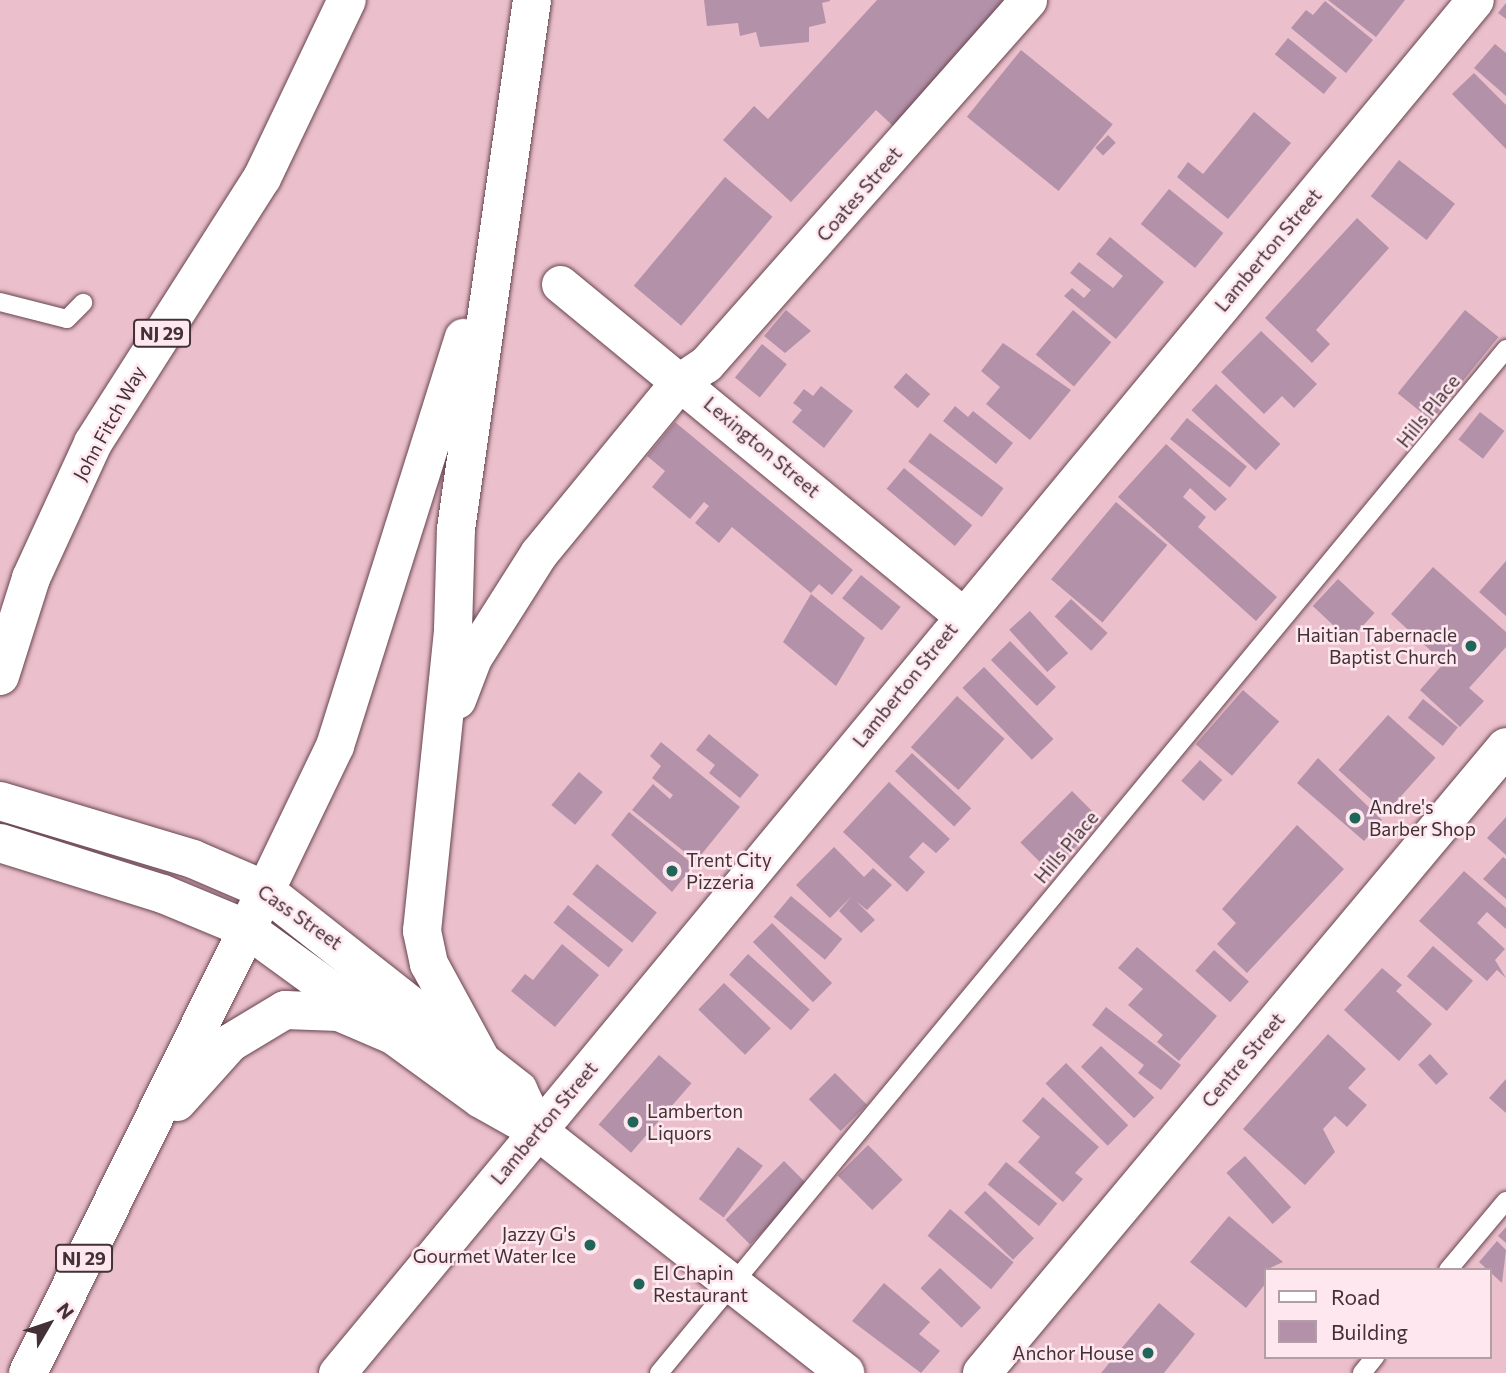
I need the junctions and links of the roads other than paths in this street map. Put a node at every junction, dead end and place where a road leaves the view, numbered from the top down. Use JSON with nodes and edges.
{"nodes":[{"id":1,"x":347,"y":0,"type":"edge"},
{"id":2,"x":532,"y":0,"type":"edge"},
{"id":3,"x":1028,"y":0,"type":"edge"},
{"id":4,"x":1475,"y":0,"type":"edge"},
{"id":5,"x":505,"y":204,"type":"junction"},
{"id":6,"x":560,"y":284,"type":"dead end"},
{"id":7,"x":0,"y":302,"type":"edge"},
{"id":8,"x":83,"y":303,"type":"dead end"},
{"id":9,"x":1506,"y":349,"type":"edge"},
{"id":10,"x":682,"y":380,"type":"junction"},
{"id":11,"x":31,"y":578,"type":"junction"},
{"id":12,"x":962,"y":615,"type":"junction"},
{"id":13,"x":0,"y":634,"type":"edge"},
{"id":14,"x":0,"y":677,"type":"edge"},
{"id":15,"x":439,"y":745,"type":"junction"},
{"id":16,"x":1506,"y":747,"type":"edge"},
{"id":17,"x":0,"y":801,"type":"edge"},
{"id":18,"x":0,"y":843,"type":"edge"},
{"id":19,"x":263,"y":889,"type":"junction"},
{"id":20,"x":247,"y":929,"type":"junction"},
{"id":21,"x":395,"y":1036,"type":"junction"},
{"id":22,"x":479,"y":1056,"type":"junction"},
{"id":23,"x":538,"y":1131,"type":"junction"},
{"id":24,"x":141,"y":1144,"type":"junction"},
{"id":25,"x":1506,"y":1201,"type":"edge"},
{"id":26,"x":1450,"y":1268,"type":"edge"},
{"id":27,"x":735,"y":1286,"type":"junction"},
{"id":28,"x":1373,"y":1359,"type":"edge"},
{"id":29,"x":28,"y":1373,"type":"edge"},
{"id":30,"x":337,"y":1373,"type":"edge"},
{"id":31,"x":659,"y":1373,"type":"edge"},
{"id":32,"x":845,"y":1373,"type":"edge"},
{"id":33,"x":982,"y":1373,"type":"edge"},
{"id":34,"x":1362,"y":1373,"type":"edge"}],
"edges":[{"from":1,"to":11,"type":"main road","name":"John Fitch Way","number":"NJ 29"},
{"from":2,"to":5,"type":"main road","number":"NJ 29"},
{"from":3,"to":10,"type":"street","name":"Coates Street"},
{"from":4,"to":12,"type":"street","name":"Lamberton Street"},
{"from":5,"to":15,"type":"main road"},
{"from":5,"to":19,"type":"main road","number":"NJ 29"},
{"from":6,"to":10,"type":"street","name":"Lexington Street"},
{"from":7,"to":8,"type":"lane"},
{"from":9,"to":27,"type":"lane","name":"Hills Place"},
{"from":10,"to":12,"type":"street","name":"Lexington Street"},
{"from":10,"to":15,"type":"main road"},
{"from":11,"to":13,"type":"main road"},
{"from":11,"to":14,"type":"main road","name":"John Fitch Way","number":"NJ 29"},
{"from":12,"to":23,"type":"street","name":"Lamberton Street"},
{"from":15,"to":22,"type":"main road"},
{"from":16,"to":33,"type":"main road","name":"Centre Street"},
{"from":17,"to":19,"type":"main road","name":"Cass Street"},
{"from":18,"to":20,"type":"main road","name":"Cass Street"},
{"from":19,"to":20,"type":"main road","number":"NJ 29"},
{"from":19,"to":22,"type":"main road","name":"Cass Street"},
{"from":20,"to":21,"type":"main road","name":"Cass Street"},
{"from":20,"to":24,"type":"main road","number":"NJ 29"},
{"from":21,"to":23,"type":"main road","name":"Cass Street"},
{"from":21,"to":24,"type":"main road"},
{"from":22,"to":23,"type":"main road","name":"Cass Street"},
{"from":23,"to":27,"type":"main road","name":"Cass Street"},
{"from":23,"to":30,"type":"street","name":"Lamberton Street"},
{"from":24,"to":29,"type":"main road","number":"NJ 29"},
{"from":25,"to":26,"type":"lane"},
{"from":27,"to":31,"type":"lane","name":"Hills Place"},
{"from":27,"to":32,"type":"main road","name":"Cass Street"},
{"from":28,"to":34,"type":"lane"}]}
